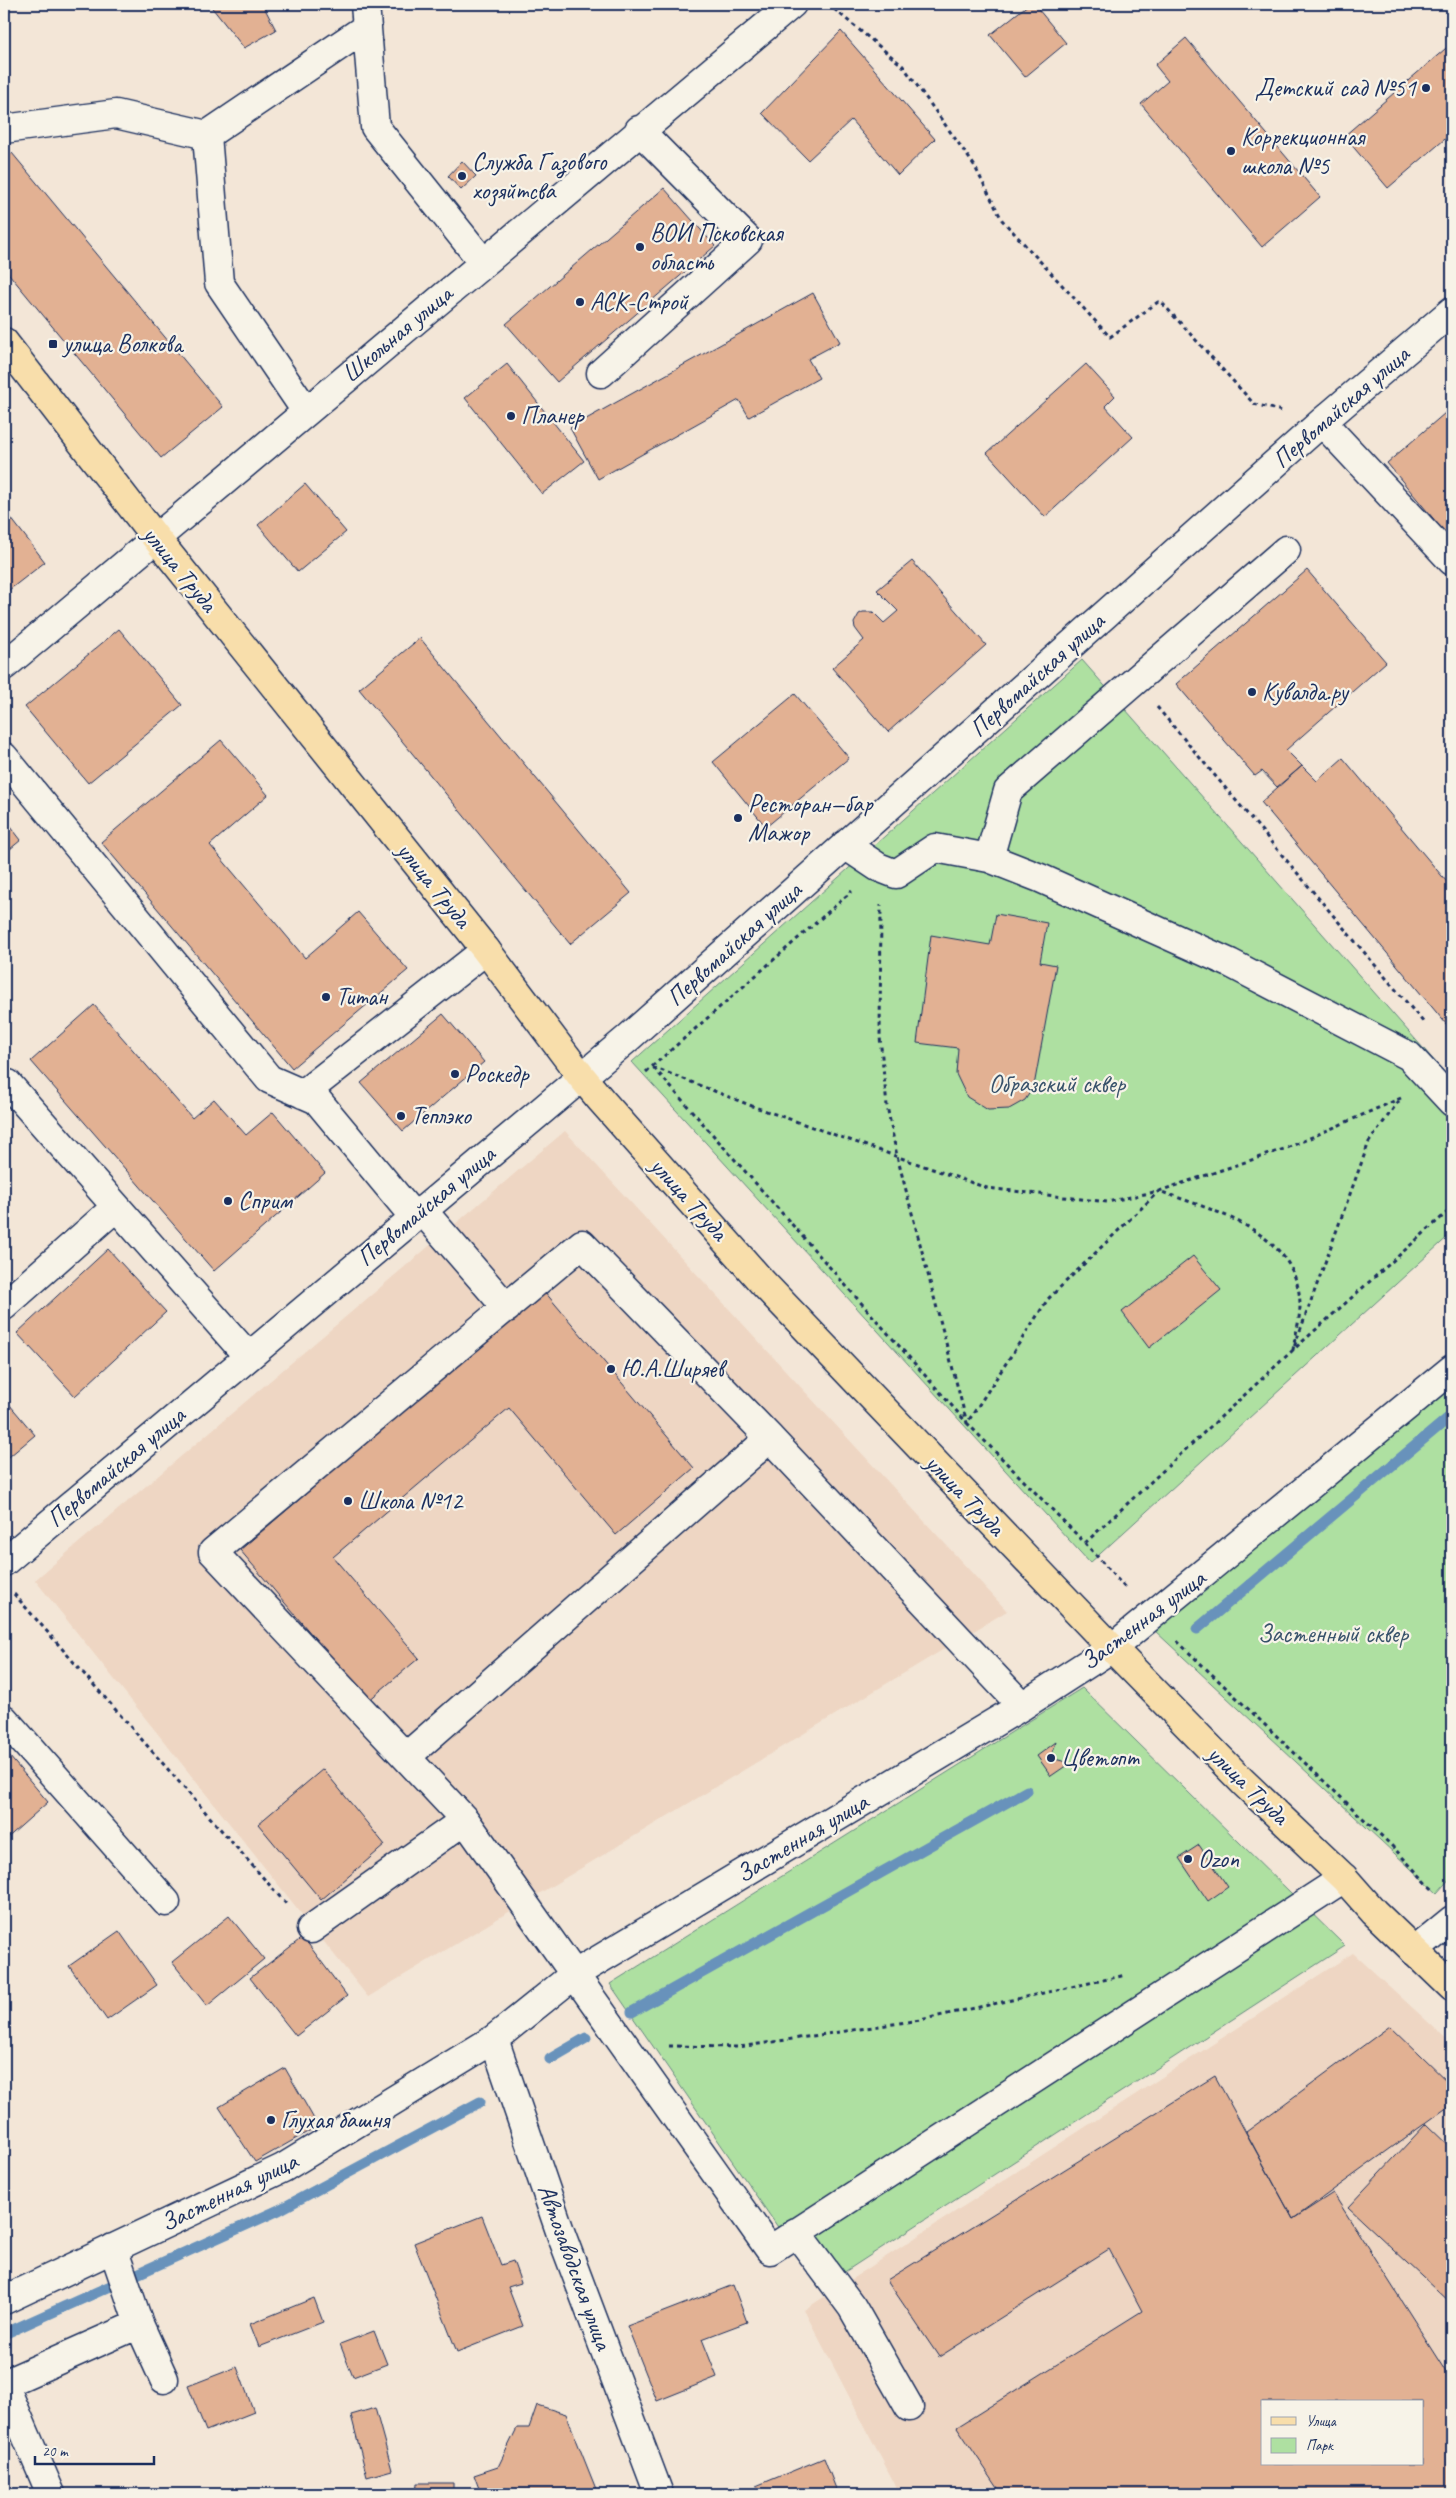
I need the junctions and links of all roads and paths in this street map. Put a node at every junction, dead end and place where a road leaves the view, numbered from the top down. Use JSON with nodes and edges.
{"nodes":[{"id":1,"x":792,"y":4,"type":"edge"},
{"id":2,"x":828,"y":4,"type":"edge"},
{"id":3,"x":366,"y":15,"type":"edge"},
{"id":4,"x":4,"y":129,"type":"edge"},
{"id":5,"x":639,"y":130,"type":"junction"},
{"id":6,"x":207,"y":135,"type":"junction"},
{"id":7,"x":483,"y":262,"type":"junction"},
{"id":8,"x":1452,"y":311,"type":"edge"},
{"id":9,"x":4,"y":342,"type":"edge"},
{"id":10,"x":601,"y":373,"type":"dead end"},
{"id":11,"x":306,"y":412,"type":"junction"},
{"id":12,"x":1322,"y":422,"type":"junction"},
{"id":13,"x":154,"y":537,"type":"junction"},
{"id":14,"x":1286,"y":550,"type":"dead end"},
{"id":15,"x":1452,"y":560,"type":"edge"},
{"id":16,"x":4,"y":666,"type":"edge"},
{"id":17,"x":1135,"y":681,"type":"junction"},
{"id":18,"x":4,"y":758,"type":"edge"},
{"id":19,"x":845,"y":845,"type":"junction"},
{"id":20,"x":989,"y":858,"type":"junction"},
{"id":21,"x":881,"y":897,"type":"dead end"},
{"id":22,"x":486,"y":950,"type":"junction"},
{"id":23,"x":1427,"y":1026,"type":"dead end"},
{"id":24,"x":627,"y":1039,"type":"junction"},
{"id":25,"x":653,"y":1067,"type":"junction"},
{"id":26,"x":581,"y":1076,"type":"junction"},
{"id":27,"x":8,"y":1084,"type":"dead end"},
{"id":28,"x":303,"y":1094,"type":"junction"},
{"id":29,"x":1452,"y":1102,"type":"edge"},
{"id":30,"x":897,"y":1156,"type":"junction"},
{"id":31,"x":1159,"y":1191,"type":"junction"},
{"id":32,"x":116,"y":1207,"type":"junction"},
{"id":33,"x":1452,"y":1208,"type":"edge"},
{"id":34,"x":418,"y":1213,"type":"junction"},
{"id":35,"x":4,"y":1306,"type":"edge"},
{"id":36,"x":507,"y":1308,"type":"junction"},
{"id":37,"x":1294,"y":1350,"type":"junction"},
{"id":38,"x":248,"y":1356,"type":"junction"},
{"id":39,"x":1452,"y":1369,"type":"edge"},
{"id":40,"x":967,"y":1423,"type":"junction"},
{"id":41,"x":770,"y":1438,"type":"junction"},
{"id":42,"x":1085,"y":1543,"type":"junction"},
{"id":43,"x":4,"y":1562,"type":"edge"},
{"id":44,"x":10,"y":1590,"type":"dead end"},
{"id":45,"x":1152,"y":1617,"type":"junction"},
{"id":46,"x":1112,"y":1648,"type":"junction"},
{"id":47,"x":1022,"y":1706,"type":"junction"},
{"id":48,"x":4,"y":1719,"type":"edge"},
{"id":49,"x":406,"y":1757,"type":"junction"},
{"id":50,"x":465,"y":1820,"type":"junction"},
{"id":51,"x":1344,"y":1878,"type":"junction"},
{"id":52,"x":1439,"y":1896,"type":"dead end"},
{"id":53,"x":166,"y":1902,"type":"dead end"},
{"id":54,"x":1452,"y":1920,"type":"edge"},
{"id":55,"x":311,"y":1929,"type":"joint"},
{"id":56,"x":1414,"y":1951,"type":"junction"},
{"id":57,"x":575,"y":1974,"type":"junction"},
{"id":58,"x":1128,"y":1975,"type":"dead end"},
{"id":59,"x":1452,"y":1987,"type":"edge"},
{"id":60,"x":494,"y":2039,"type":"junction"},
{"id":61,"x":624,"y":2046,"type":"junction"},
{"id":62,"x":796,"y":2232,"type":"junction"},
{"id":63,"x":120,"y":2270,"type":"junction"},
{"id":64,"x":4,"y":2300,"type":"edge"},
{"id":65,"x":139,"y":2324,"type":"junction"},
{"id":66,"x":164,"y":2380,"type":"dead end"},
{"id":67,"x":4,"y":2384,"type":"edge"},
{"id":68,"x":908,"y":2407,"type":"dead end"},
{"id":69,"x":51,"y":2494,"type":"edge"},
{"id":70,"x":659,"y":2494,"type":"edge"}],
"edges":[{"from":1,"to":5,"type":"street","name":"Школьная улица"},
{"from":2,"to":12,"type":"path"},
{"from":3,"to":6,"type":"street"},
{"from":3,"to":7,"type":"street"},
{"from":4,"to":6,"type":"street"},
{"from":5,"to":7,"type":"street","name":"Школьная улица"},
{"from":5,"to":10,"type":"street"},
{"from":6,"to":11,"type":"street"},
{"from":7,"to":11,"type":"street","name":"Школьная улица"},
{"from":8,"to":12,"type":"street","name":"Первомайская улица"},
{"from":9,"to":13,"type":"main road","name":"улица Труда"},
{"from":11,"to":13,"type":"street","name":"Школьная улица"},
{"from":12,"to":15,"type":"street"},
{"from":12,"to":19,"type":"street","name":"Первомайская улица"},
{"from":13,"to":16,"type":"street","name":"Школьная улица"},
{"from":13,"to":22,"type":"main road","name":"улица Труда"},
{"from":14,"to":17,"type":"street"},
{"from":17,"to":20,"type":"street"},
{"from":17,"to":23,"type":"path"},
{"from":18,"to":28,"type":"street"},
{"from":19,"to":20,"type":"street"},
{"from":19,"to":24,"type":"street","name":"Первомайская улица"},
{"from":20,"to":29,"type":"street"},
{"from":21,"to":30,"type":"path"},
{"from":22,"to":26,"type":"main road","name":"улица Труда"},
{"from":22,"to":28,"type":"street"},
{"from":24,"to":25,"type":"path"},
{"from":24,"to":26,"type":"street","name":"Первомайская улица"},
{"from":25,"to":30,"type":"path"},
{"from":25,"to":40,"type":"path"},
{"from":26,"to":34,"type":"street","name":"Первомайская улица"},
{"from":26,"to":46,"type":"main road","name":"улица Труда"},
{"from":27,"to":32,"type":"street"},
{"from":28,"to":34,"type":"street"},
{"from":30,"to":31,"type":"path"},
{"from":30,"to":40,"type":"path"},
{"from":31,"to":37,"type":"path"},
{"from":31,"to":37,"type":"path"},
{"from":31,"to":40,"type":"path"},
{"from":32,"to":35,"type":"street"},
{"from":32,"to":38,"type":"street"},
{"from":33,"to":37,"type":"path"},
{"from":34,"to":36,"type":"street"},
{"from":34,"to":38,"type":"street","name":"Первомайская улица"},
{"from":36,"to":41,"type":"street"},
{"from":36,"to":49,"type":"street"},
{"from":37,"to":42,"type":"path"},
{"from":38,"to":43,"type":"street","name":"Первомайская улица"},
{"from":39,"to":45,"type":"street","name":"Застенная улица"},
{"from":40,"to":42,"type":"path"},
{"from":41,"to":47,"type":"street"},
{"from":41,"to":49,"type":"street"},
{"from":42,"to":45,"type":"path"},
{"from":44,"to":55,"type":"path"},
{"from":45,"to":46,"type":"street","name":"Застенная улица"},
{"from":45,"to":52,"type":"path"},
{"from":46,"to":47,"type":"street","name":"Застенная улица"},
{"from":46,"to":51,"type":"main road","name":"улица Труда"},
{"from":47,"to":57,"type":"street","name":"Застенная улица"},
{"from":48,"to":53,"type":"street"},
{"from":49,"to":50,"type":"street"},
{"from":50,"to":55,"type":"street"},
{"from":50,"to":57,"type":"street"},
{"from":51,"to":56,"type":"main road","name":"улица Труда"},
{"from":51,"to":62,"type":"street"},
{"from":54,"to":56,"type":"street"},
{"from":56,"to":59,"type":"main road","name":"улица Труда"},
{"from":57,"to":60,"type":"street","name":"Застенная улица"},
{"from":57,"to":61,"type":"street"},
{"from":58,"to":61,"type":"path"},
{"from":60,"to":63,"type":"street","name":"Застенная улица"},
{"from":60,"to":70,"type":"street","name":"Автозаводская улица"},
{"from":61,"to":62,"type":"street"},
{"from":62,"to":68,"type":"street"},
{"from":63,"to":64,"type":"street","name":"Застенная улица"},
{"from":63,"to":65,"type":"street"},
{"from":65,"to":66,"type":"street"},
{"from":65,"to":67,"type":"street"},
{"from":67,"to":69,"type":"street"}]}
